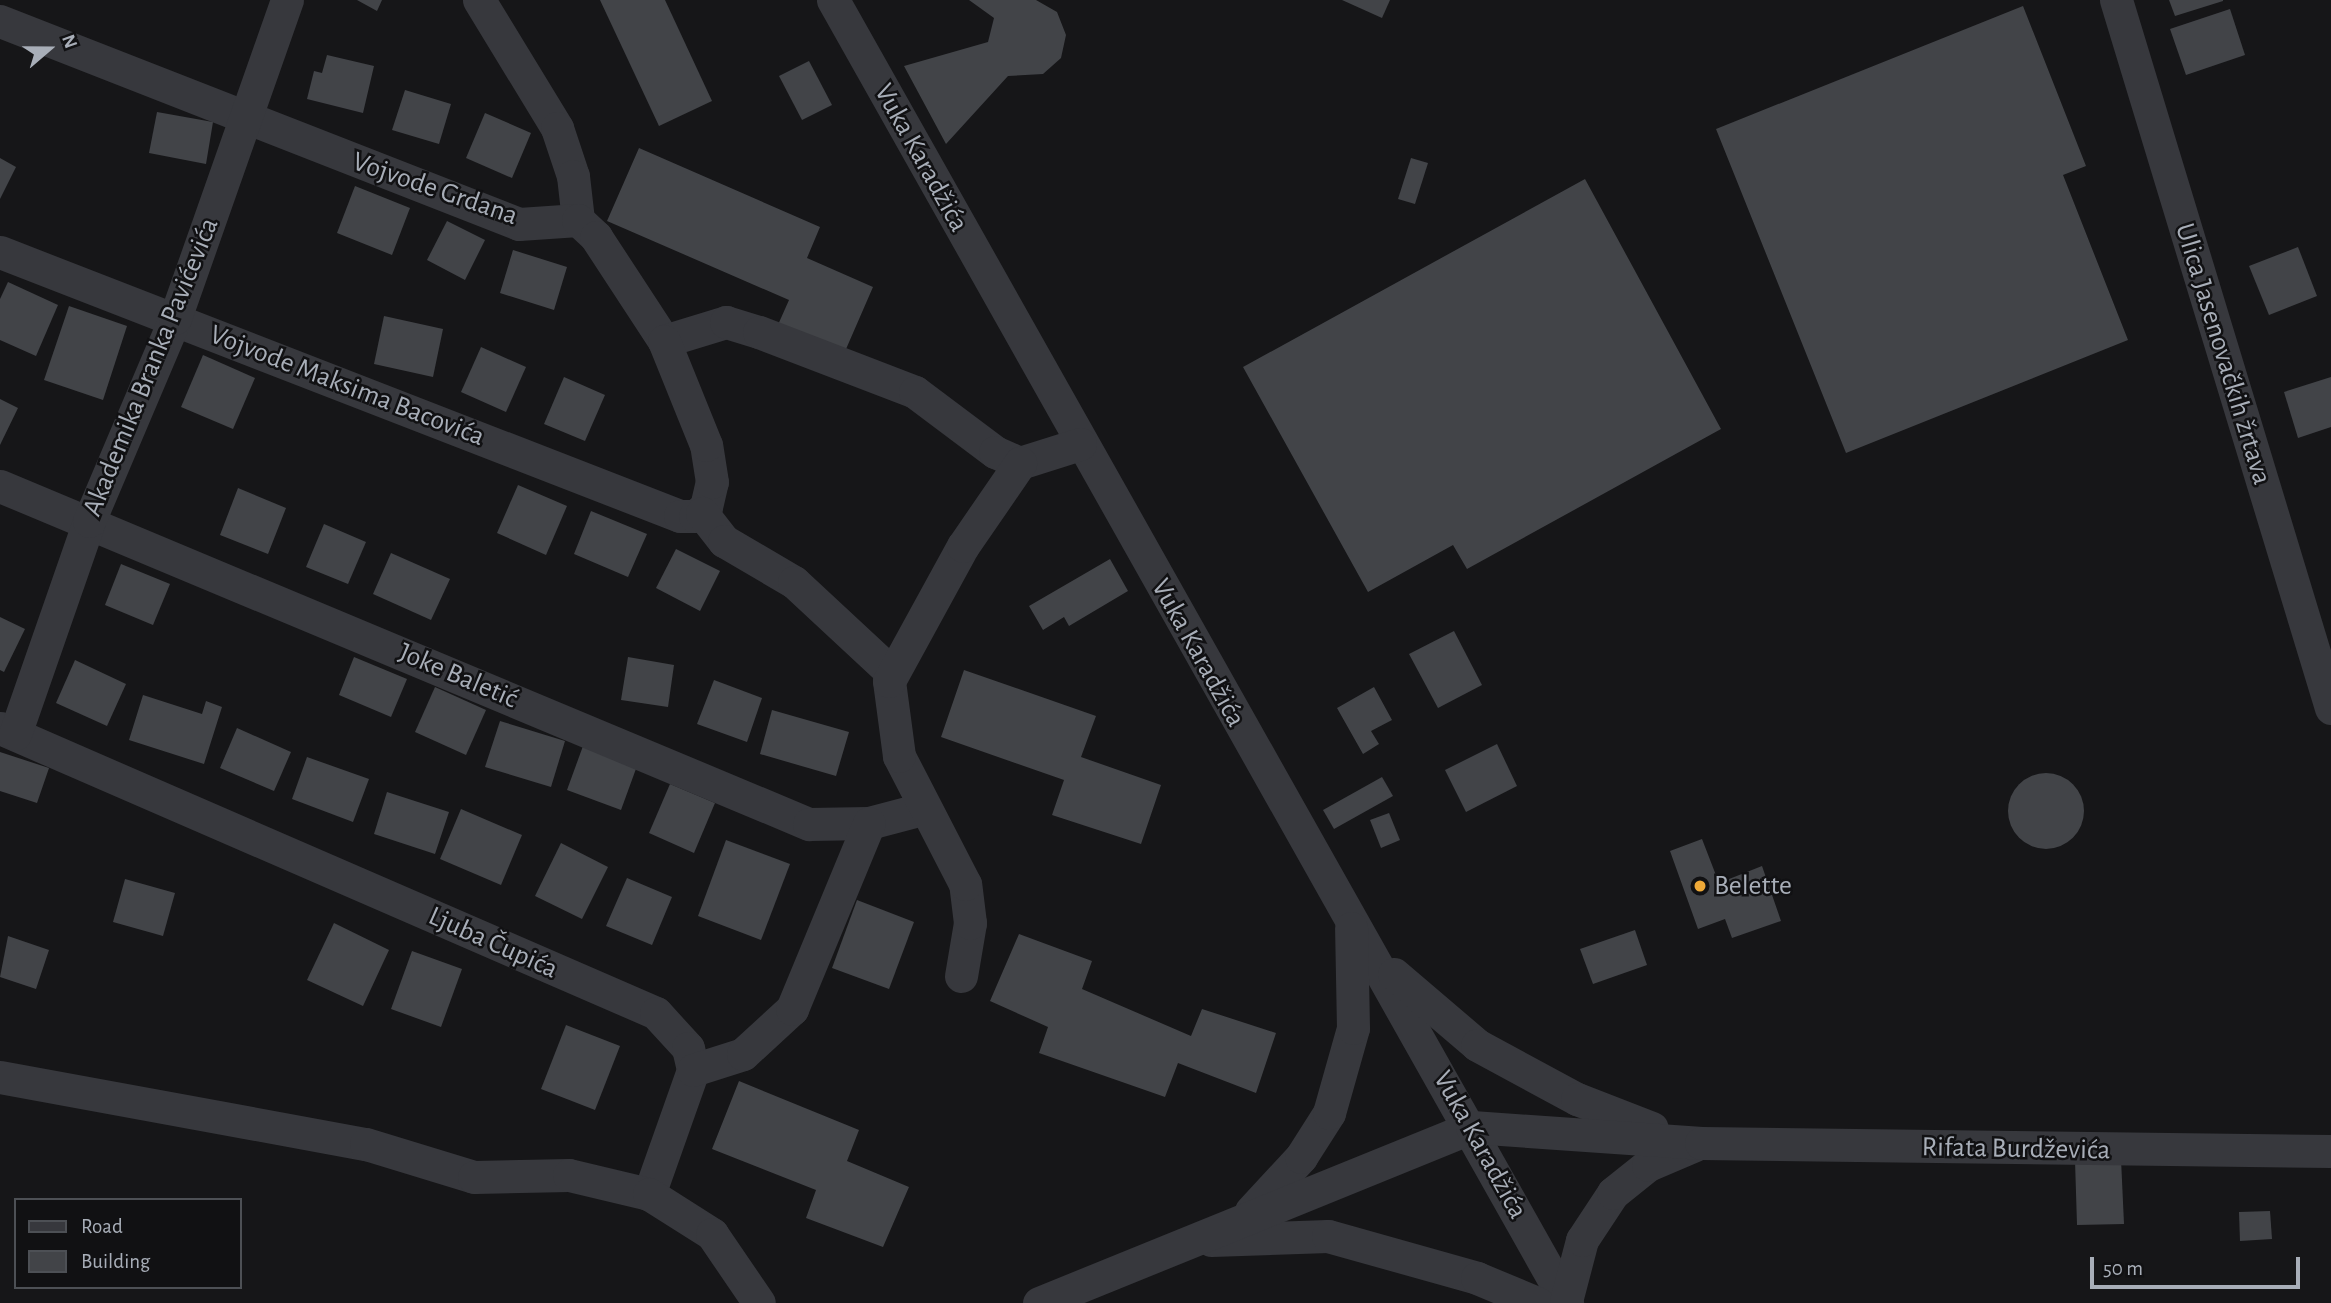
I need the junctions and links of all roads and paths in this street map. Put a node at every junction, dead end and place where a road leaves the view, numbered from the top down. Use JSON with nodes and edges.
{"nodes":[{"id":1,"x":287,"y":0,"type":"edge"},
{"id":2,"x":479,"y":0,"type":"edge"},
{"id":3,"x":832,"y":0,"type":"edge"},
{"id":4,"x":2116,"y":0,"type":"edge"},
{"id":5,"x":0,"y":22,"type":"edge"},
{"id":6,"x":245,"y":121,"type":"junction"},
{"id":7,"x":578,"y":220,"type":"junction"},
{"id":8,"x":0,"y":252,"type":"edge"},
{"id":9,"x":175,"y":318,"type":"junction"},
{"id":10,"x":663,"y":341,"type":"junction"},
{"id":11,"x":1080,"y":444,"type":"junction"},
{"id":12,"x":1020,"y":463,"type":"junction"},
{"id":13,"x":0,"y":486,"type":"edge"},
{"id":14,"x":698,"y":514,"type":"junction"},
{"id":15,"x":89,"y":521,"type":"junction"},
{"id":16,"x":892,"y":673,"type":"junction"},
{"id":17,"x":2331,"y":708,"type":"edge"},
{"id":18,"x":8,"y":731,"type":"edge"},
{"id":19,"x":922,"y":809,"type":"junction"},
{"id":20,"x":869,"y":823,"type":"junction"},
{"id":21,"x":1351,"y":926,"type":"junction"},
{"id":22,"x":961,"y":976,"type":"dead end"},
{"id":23,"x":693,"y":1070,"type":"junction"},
{"id":24,"x":0,"y":1077,"type":"edge"},
{"id":25,"x":1472,"y":1128,"type":"junction"},
{"id":26,"x":1701,"y":1143,"type":"junction"},
{"id":27,"x":2331,"y":1151,"type":"edge"},
{"id":28,"x":649,"y":1194,"type":"junction"},
{"id":29,"x":1244,"y":1218,"type":"junction"},
{"id":30,"x":1188,"y":1240,"type":"junction"},
{"id":31,"x":1557,"y":1302,"type":"edge"},
{"id":32,"x":759,"y":1303,"type":"edge"},
{"id":33,"x":1038,"y":1303,"type":"edge"}],
"edges":[{"from":1,"to":6,"type":"street","name":"Akademika Branka Pavićevića"},
{"from":2,"to":7,"type":"street"},
{"from":3,"to":11,"type":"street","name":"Vuka Karadžića"},
{"from":4,"to":17,"type":"street","name":"Ulica Jasenovačkih žrtava"},
{"from":5,"to":6,"type":"street","name":"Vojvode Grdana"},
{"from":6,"to":7,"type":"street","name":"Vojvode Grdana"},
{"from":6,"to":9,"type":"street","name":"Akademika Branka Pavićevića"},
{"from":7,"to":10,"type":"street"},
{"from":8,"to":9,"type":"street","name":"Vojvode Maksima Bacovića"},
{"from":9,"to":14,"type":"street","name":"Vojvode Maksima Bacovića"},
{"from":9,"to":15,"type":"street","name":"Akademika Branka Pavićevića"},
{"from":10,"to":12,"type":"street"},
{"from":10,"to":14,"type":"street"},
{"from":11,"to":12,"type":"street"},
{"from":11,"to":21,"type":"street","name":"Vuka Karadžića"},
{"from":12,"to":16,"type":"street"},
{"from":13,"to":15,"type":"street","name":"Joke Baletić"},
{"from":14,"to":16,"type":"street"},
{"from":15,"to":18,"type":"street","name":"Akademika Branka Pavićevića"},
{"from":15,"to":20,"type":"street","name":"Joke Baletić"},
{"from":16,"to":19,"type":"street"},
{"from":18,"to":23,"type":"street","name":"Ljuba Čupića"},
{"from":19,"to":20,"type":"street","name":"Joke Baletić"},
{"from":19,"to":22,"type":"street"},
{"from":20,"to":23,"type":"street"},
{"from":21,"to":25,"type":"street","name":"Vuka Karadžića"},
{"from":21,"to":26,"type":"street"},
{"from":21,"to":29,"type":"street"},
{"from":23,"to":28,"type":"street"},
{"from":24,"to":28,"type":"street"},
{"from":25,"to":26,"type":"street"},
{"from":25,"to":29,"type":"street"},
{"from":25,"to":31,"type":"street","name":"Vuka Karadžića"},
{"from":26,"to":27,"type":"street","name":"Rifata Burdževića"},
{"from":26,"to":31,"type":"street"},
{"from":28,"to":32,"type":"street"},
{"from":29,"to":30,"type":"street"},
{"from":30,"to":31,"type":"street"},
{"from":30,"to":33,"type":"street"}]}
